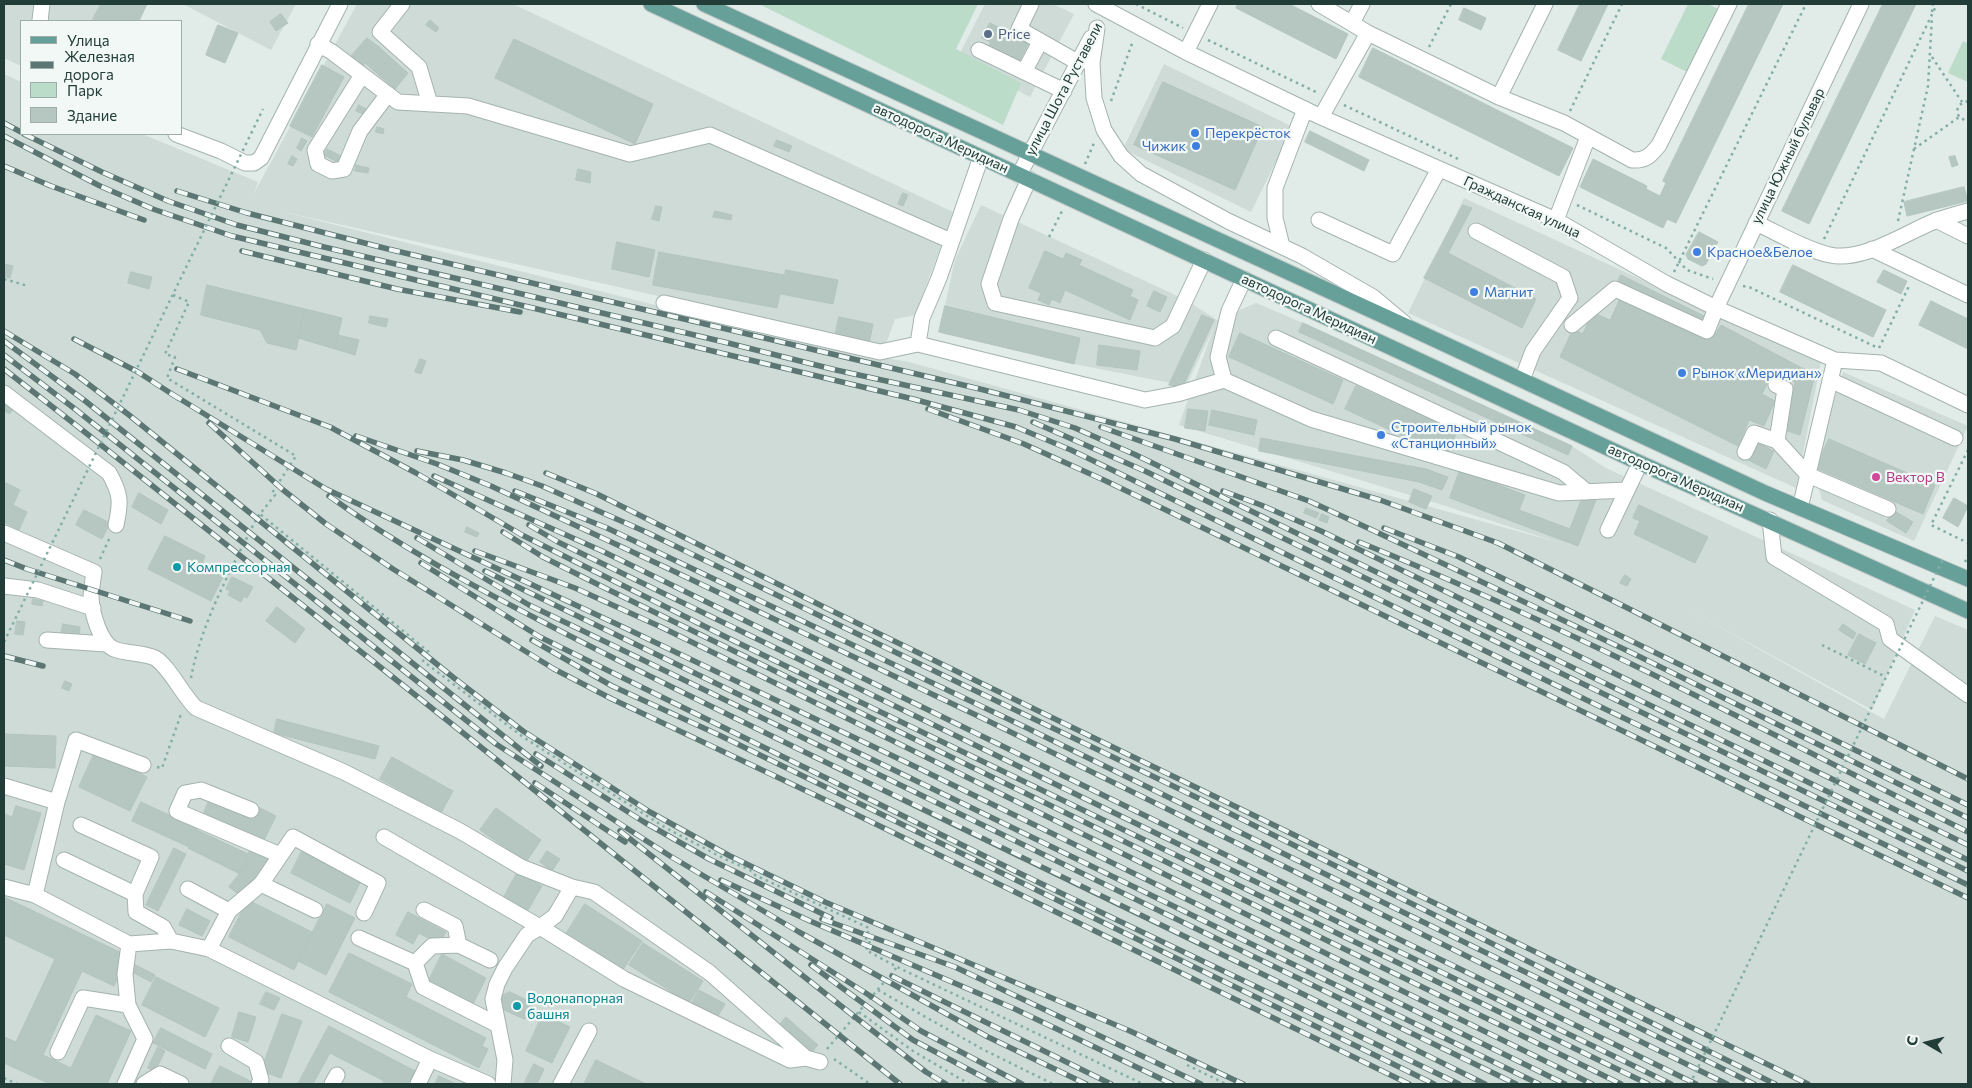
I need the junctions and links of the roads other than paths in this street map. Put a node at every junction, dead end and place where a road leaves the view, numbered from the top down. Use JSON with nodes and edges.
{"nodes":[{"id":1,"x":42,"y":4,"type":"edge"},
{"id":2,"x":340,"y":4,"type":"edge"},
{"id":3,"x":402,"y":4,"type":"edge"},
{"id":4,"x":651,"y":4,"type":"edge"},
{"id":5,"x":704,"y":4,"type":"edge"},
{"id":6,"x":1031,"y":4,"type":"edge"},
{"id":7,"x":1210,"y":4,"type":"edge"},
{"id":8,"x":1319,"y":4,"type":"edge"},
{"id":9,"x":1362,"y":4,"type":"edge"},
{"id":10,"x":1546,"y":4,"type":"edge"},
{"id":11,"x":1729,"y":4,"type":"edge"},
{"id":12,"x":1861,"y":4,"type":"edge"},
{"id":13,"x":1104,"y":6,"type":"edge"},
{"id":14,"x":40,"y":20,"type":"edge"},
{"id":15,"x":1352,"y":23,"type":"junction"},
{"id":16,"x":1097,"y":28,"type":"junction"},
{"id":17,"x":1368,"y":33,"type":"junction"},
{"id":18,"x":1040,"y":42,"type":"junction"},
{"id":19,"x":318,"y":44,"type":"junction"},
{"id":20,"x":979,"y":50,"type":"dead end"},
{"id":21,"x":1186,"y":52,"type":"junction"},
{"id":22,"x":1079,"y":63,"type":"junction"},
{"id":23,"x":1024,"y":72,"type":"junction"},
{"id":24,"x":362,"y":75,"type":"junction"},
{"id":25,"x":1064,"y":91,"type":"junction"},
{"id":26,"x":388,"y":94,"type":"junction"},
{"id":27,"x":1499,"y":97,"type":"junction"},
{"id":28,"x":430,"y":104,"type":"junction"},
{"id":29,"x":1305,"y":110,"type":"junction"},
{"id":30,"x":1321,"y":117,"type":"junction"},
{"id":31,"x":179,"y":135,"type":"edge"},
{"id":32,"x":1588,"y":137,"type":"junction"},
{"id":33,"x":1031,"y":154,"type":"junction"},
{"id":34,"x":981,"y":157,"type":"junction"},
{"id":35,"x":1439,"y":169,"type":"junction"},
{"id":36,"x":1024,"y":177,"type":"junction"},
{"id":37,"x":1968,"y":211,"type":"edge"},
{"id":38,"x":1320,"y":220,"type":"dead end"},
{"id":39,"x":1556,"y":220,"type":"junction"},
{"id":40,"x":1936,"y":220,"type":"junction"},
{"id":41,"x":1756,"y":222,"type":"junction"},
{"id":42,"x":1476,"y":232,"type":"dead end"},
{"id":43,"x":1968,"y":236,"type":"edge"},
{"id":44,"x":951,"y":242,"type":"junction"},
{"id":45,"x":1282,"y":246,"type":"junction"},
{"id":46,"x":1872,"y":249,"type":"junction"},
{"id":47,"x":1204,"y":260,"type":"junction"},
{"id":48,"x":1244,"y":279,"type":"junction"},
{"id":49,"x":1968,"y":295,"type":"edge"},
{"id":50,"x":664,"y":303,"type":"dead end"},
{"id":51,"x":1716,"y":308,"type":"junction"},
{"id":52,"x":1572,"y":326,"type":"dead end"},
{"id":53,"x":1410,"y":328,"type":"junction"},
{"id":54,"x":1276,"y":338,"type":"dead end"},
{"id":55,"x":918,"y":344,"type":"junction"},
{"id":56,"x":1835,"y":360,"type":"junction"},
{"id":57,"x":1224,"y":380,"type":"junction"},
{"id":58,"x":1522,"y":380,"type":"junction"},
{"id":59,"x":1830,"y":380,"type":"junction"},
{"id":60,"x":1776,"y":384,"type":"dead end"},
{"id":61,"x":4,"y":393,"type":"edge"},
{"id":62,"x":1968,"y":404,"type":"edge"},
{"id":63,"x":1955,"y":438,"type":"dead end"},
{"id":64,"x":1777,"y":441,"type":"junction"},
{"id":65,"x":1745,"y":452,"type":"dead end"},
{"id":66,"x":1640,"y":463,"type":"junction"},
{"id":67,"x":1808,"y":475,"type":"junction"},
{"id":68,"x":1627,"y":490,"type":"junction"},
{"id":69,"x":1587,"y":492,"type":"junction"},
{"id":70,"x":1800,"y":508,"type":"junction"},
{"id":71,"x":1888,"y":510,"type":"dead end"},
{"id":72,"x":1770,"y":520,"type":"junction"},
{"id":73,"x":116,"y":525,"type":"road end"},
{"id":74,"x":1608,"y":530,"type":"dead end"},
{"id":75,"x":4,"y":534,"type":"edge"},
{"id":76,"x":1968,"y":580,"type":"edge"},
{"id":77,"x":4,"y":586,"type":"edge"},
{"id":78,"x":93,"y":608,"type":"junction"},
{"id":79,"x":1968,"y":611,"type":"edge"},
{"id":80,"x":47,"y":640,"type":"dead end"},
{"id":81,"x":106,"y":644,"type":"junction"},
{"id":82,"x":1968,"y":694,"type":"edge"},
{"id":83,"x":143,"y":765,"type":"road end"},
{"id":84,"x":4,"y":786,"type":"edge"},
{"id":85,"x":57,"y":802,"type":"junction"},
{"id":86,"x":251,"y":810,"type":"dead end"},
{"id":87,"x":81,"y":825,"type":"dead end"},
{"id":88,"x":384,"y":837,"type":"dead end"},
{"id":89,"x":280,"y":855,"type":"junction"},
{"id":90,"x":64,"y":860,"type":"dead end"},
{"id":91,"x":261,"y":884,"type":"junction"},
{"id":92,"x":4,"y":887,"type":"edge"},
{"id":93,"x":572,"y":887,"type":"junction"},
{"id":94,"x":188,"y":889,"type":"dead end"},
{"id":95,"x":135,"y":894,"type":"junction"},
{"id":96,"x":34,"y":895,"type":"junction"},
{"id":97,"x":229,"y":910,"type":"junction"},
{"id":98,"x":315,"y":910,"type":"dead end"},
{"id":99,"x":424,"y":910,"type":"dead end"},
{"id":100,"x":364,"y":913,"type":"dead end"},
{"id":101,"x":540,"y":928,"type":"junction"},
{"id":102,"x":359,"y":938,"type":"dead end"},
{"id":103,"x":171,"y":940,"type":"junction"},
{"id":104,"x":130,"y":944,"type":"junction"},
{"id":105,"x":459,"y":944,"type":"junction"},
{"id":106,"x":209,"y":949,"type":"junction"},
{"id":107,"x":490,"y":960,"type":"dead end"},
{"id":108,"x":415,"y":963,"type":"junction"},
{"id":109,"x":128,"y":1005,"type":"junction"},
{"id":110,"x":498,"y":1025,"type":"junction"},
{"id":111,"x":589,"y":1032,"type":"dead end"},
{"id":112,"x":229,"y":1046,"type":"dead end"},
{"id":113,"x":58,"y":1052,"type":"dead end"},
{"id":114,"x":430,"y":1059,"type":"junction"},
{"id":115,"x":125,"y":1084,"type":"edge"},
{"id":116,"x":144,"y":1084,"type":"edge"},
{"id":117,"x":182,"y":1084,"type":"edge"},
{"id":118,"x":259,"y":1084,"type":"edge"},
{"id":119,"x":418,"y":1084,"type":"edge"},
{"id":120,"x":488,"y":1084,"type":"edge"},
{"id":121,"x":503,"y":1084,"type":"edge"},
{"id":122,"x":561,"y":1084,"type":"edge"}],
"edges":[{"from":1,"to":14,"type":"street"},
{"from":2,"to":19,"type":"street"},
{"from":3,"to":28,"type":"street"},
{"from":4,"to":34,"type":"main road","name":"автодорога Меридиан"},
{"from":5,"to":33,"type":"main road","name":"автодорога Меридиан"},
{"from":6,"to":18,"type":"street"},
{"from":7,"to":21,"type":"street"},
{"from":8,"to":15,"type":"street"},
{"from":9,"to":15,"type":"street"},
{"from":10,"to":27,"type":"street"},
{"from":11,"to":32,"type":"street"},
{"from":12,"to":41,"type":"street","name":"улица Южный бульвар"},
{"from":13,"to":16,"type":"street","name":"улица Шота Руставели"},
{"from":13,"to":21,"type":"street","name":"Гражданская улица"},
{"from":15,"to":17,"type":"street"},
{"from":16,"to":22,"type":"street","name":"улица Шота Руставели"},
{"from":16,"to":45,"type":"street"},
{"from":17,"to":27,"type":"street"},
{"from":17,"to":30,"type":"street"},
{"from":18,"to":22,"type":"street"},
{"from":18,"to":23,"type":"street"},
{"from":19,"to":24,"type":"street"},
{"from":19,"to":31,"type":"street"},
{"from":20,"to":23,"type":"street"},
{"from":21,"to":29,"type":"street","name":"Гражданская улица"},
{"from":22,"to":25,"type":"street","name":"улица Шота Руставели"},
{"from":23,"to":25,"type":"street"},
{"from":24,"to":26,"type":"street"},
{"from":24,"to":26,"type":"street"},
{"from":25,"to":33,"type":"street","name":"улица Шота Руставели"},
{"from":26,"to":28,"type":"street"},
{"from":27,"to":32,"type":"street"},
{"from":28,"to":44,"type":"street"},
{"from":29,"to":30,"type":"street","name":"Гражданская улица"},
{"from":29,"to":45,"type":"street"},
{"from":30,"to":35,"type":"street","name":"Гражданская улица"},
{"from":32,"to":39,"type":"street"},
{"from":33,"to":36,"type":"street","name":"улица Шота Руставели"},
{"from":33,"to":53,"type":"main road","name":"автодорога Меридиан"},
{"from":34,"to":36,"type":"main road","name":"автодорога Меридиан"},
{"from":34,"to":44,"type":"street"},
{"from":35,"to":38,"type":"street"},
{"from":35,"to":39,"type":"street","name":"Гражданская улица"},
{"from":36,"to":47,"type":"main road","name":"автодорога Меридиан"},
{"from":36,"to":47,"type":"street","name":"улица Шота Руставели"},
{"from":37,"to":40,"type":"street"},
{"from":39,"to":51,"type":"street","name":"Гражданская улица"},
{"from":40,"to":43,"type":"street"},
{"from":40,"to":46,"type":"street"},
{"from":41,"to":46,"type":"street"},
{"from":41,"to":51,"type":"street","name":"улица Южный бульвар"},
{"from":42,"to":58,"type":"street"},
{"from":44,"to":55,"type":"street"},
{"from":45,"to":53,"type":"street"},
{"from":46,"to":49,"type":"street"},
{"from":47,"to":48,"type":"main road","name":"автодорога Меридиан"},
{"from":48,"to":57,"type":"street"},
{"from":48,"to":66,"type":"main road","name":"автодорога Меридиан"},
{"from":50,"to":55,"type":"street"},
{"from":51,"to":52,"type":"street","name":"улица Южный бульвар"},
{"from":51,"to":56,"type":"street","name":"Гражданская улица"},
{"from":53,"to":58,"type":"main road","name":"автодорога Меридиан"},
{"from":54,"to":69,"type":"street"},
{"from":55,"to":57,"type":"street"},
{"from":56,"to":59,"type":"street"},
{"from":56,"to":62,"type":"street","name":"Гражданская улица"},
{"from":57,"to":69,"type":"street"},
{"from":58,"to":70,"type":"main road","name":"автодорога Меридиан"},
{"from":59,"to":63,"type":"street"},
{"from":59,"to":67,"type":"street"},
{"from":60,"to":64,"type":"street"},
{"from":61,"to":73,"type":"street"},
{"from":64,"to":65,"type":"street"},
{"from":64,"to":67,"type":"street"},
{"from":66,"to":68,"type":"street"},
{"from":66,"to":72,"type":"main road","name":"автодорога Меридиан"},
{"from":67,"to":70,"type":"street"},
{"from":67,"to":71,"type":"street"},
{"from":68,"to":69,"type":"street"},
{"from":68,"to":74,"type":"street"},
{"from":70,"to":76,"type":"main road","name":"автодорога Меридиан"},
{"from":72,"to":79,"type":"main road","name":"автодорога Меридиан"},
{"from":72,"to":82,"type":"street"},
{"from":75,"to":78,"type":"street"},
{"from":77,"to":78,"type":"street"},
{"from":78,"to":81,"type":"street"},
{"from":80,"to":81,"type":"street"},
{"from":81,"to":93,"type":"street"},
{"from":83,"to":85,"type":"street"},
{"from":84,"to":85,"type":"street"},
{"from":85,"to":96,"type":"street"},
{"from":86,"to":89,"type":"street"},
{"from":87,"to":95,"type":"street"},
{"from":88,"to":101,"type":"street"},
{"from":89,"to":91,"type":"street"},
{"from":89,"to":100,"type":"street"},
{"from":90,"to":95,"type":"street"},
{"from":91,"to":97,"type":"street"},
{"from":91,"to":98,"type":"street"},
{"from":92,"to":96,"type":"street"},
{"from":93,"to":101,"type":"street"},
{"from":93,"to":101,"type":"street"},
{"from":94,"to":97,"type":"street"},
{"from":95,"to":103,"type":"street"},
{"from":96,"to":104,"type":"street"},
{"from":97,"to":106,"type":"street"},
{"from":99,"to":105,"type":"street"},
{"from":101,"to":110,"type":"street"},
{"from":102,"to":108,"type":"street"},
{"from":103,"to":104,"type":"street"},
{"from":103,"to":106,"type":"street"},
{"from":104,"to":109,"type":"street"},
{"from":105,"to":107,"type":"street"},
{"from":105,"to":108,"type":"street"},
{"from":106,"to":114,"type":"street"},
{"from":108,"to":110,"type":"street"},
{"from":109,"to":113,"type":"street"},
{"from":109,"to":115,"type":"street"},
{"from":110,"to":121,"type":"street"},
{"from":111,"to":122,"type":"street"},
{"from":112,"to":118,"type":"street"},
{"from":114,"to":119,"type":"street"},
{"from":114,"to":120,"type":"street"},
{"from":116,"to":117,"type":"street"}]}
